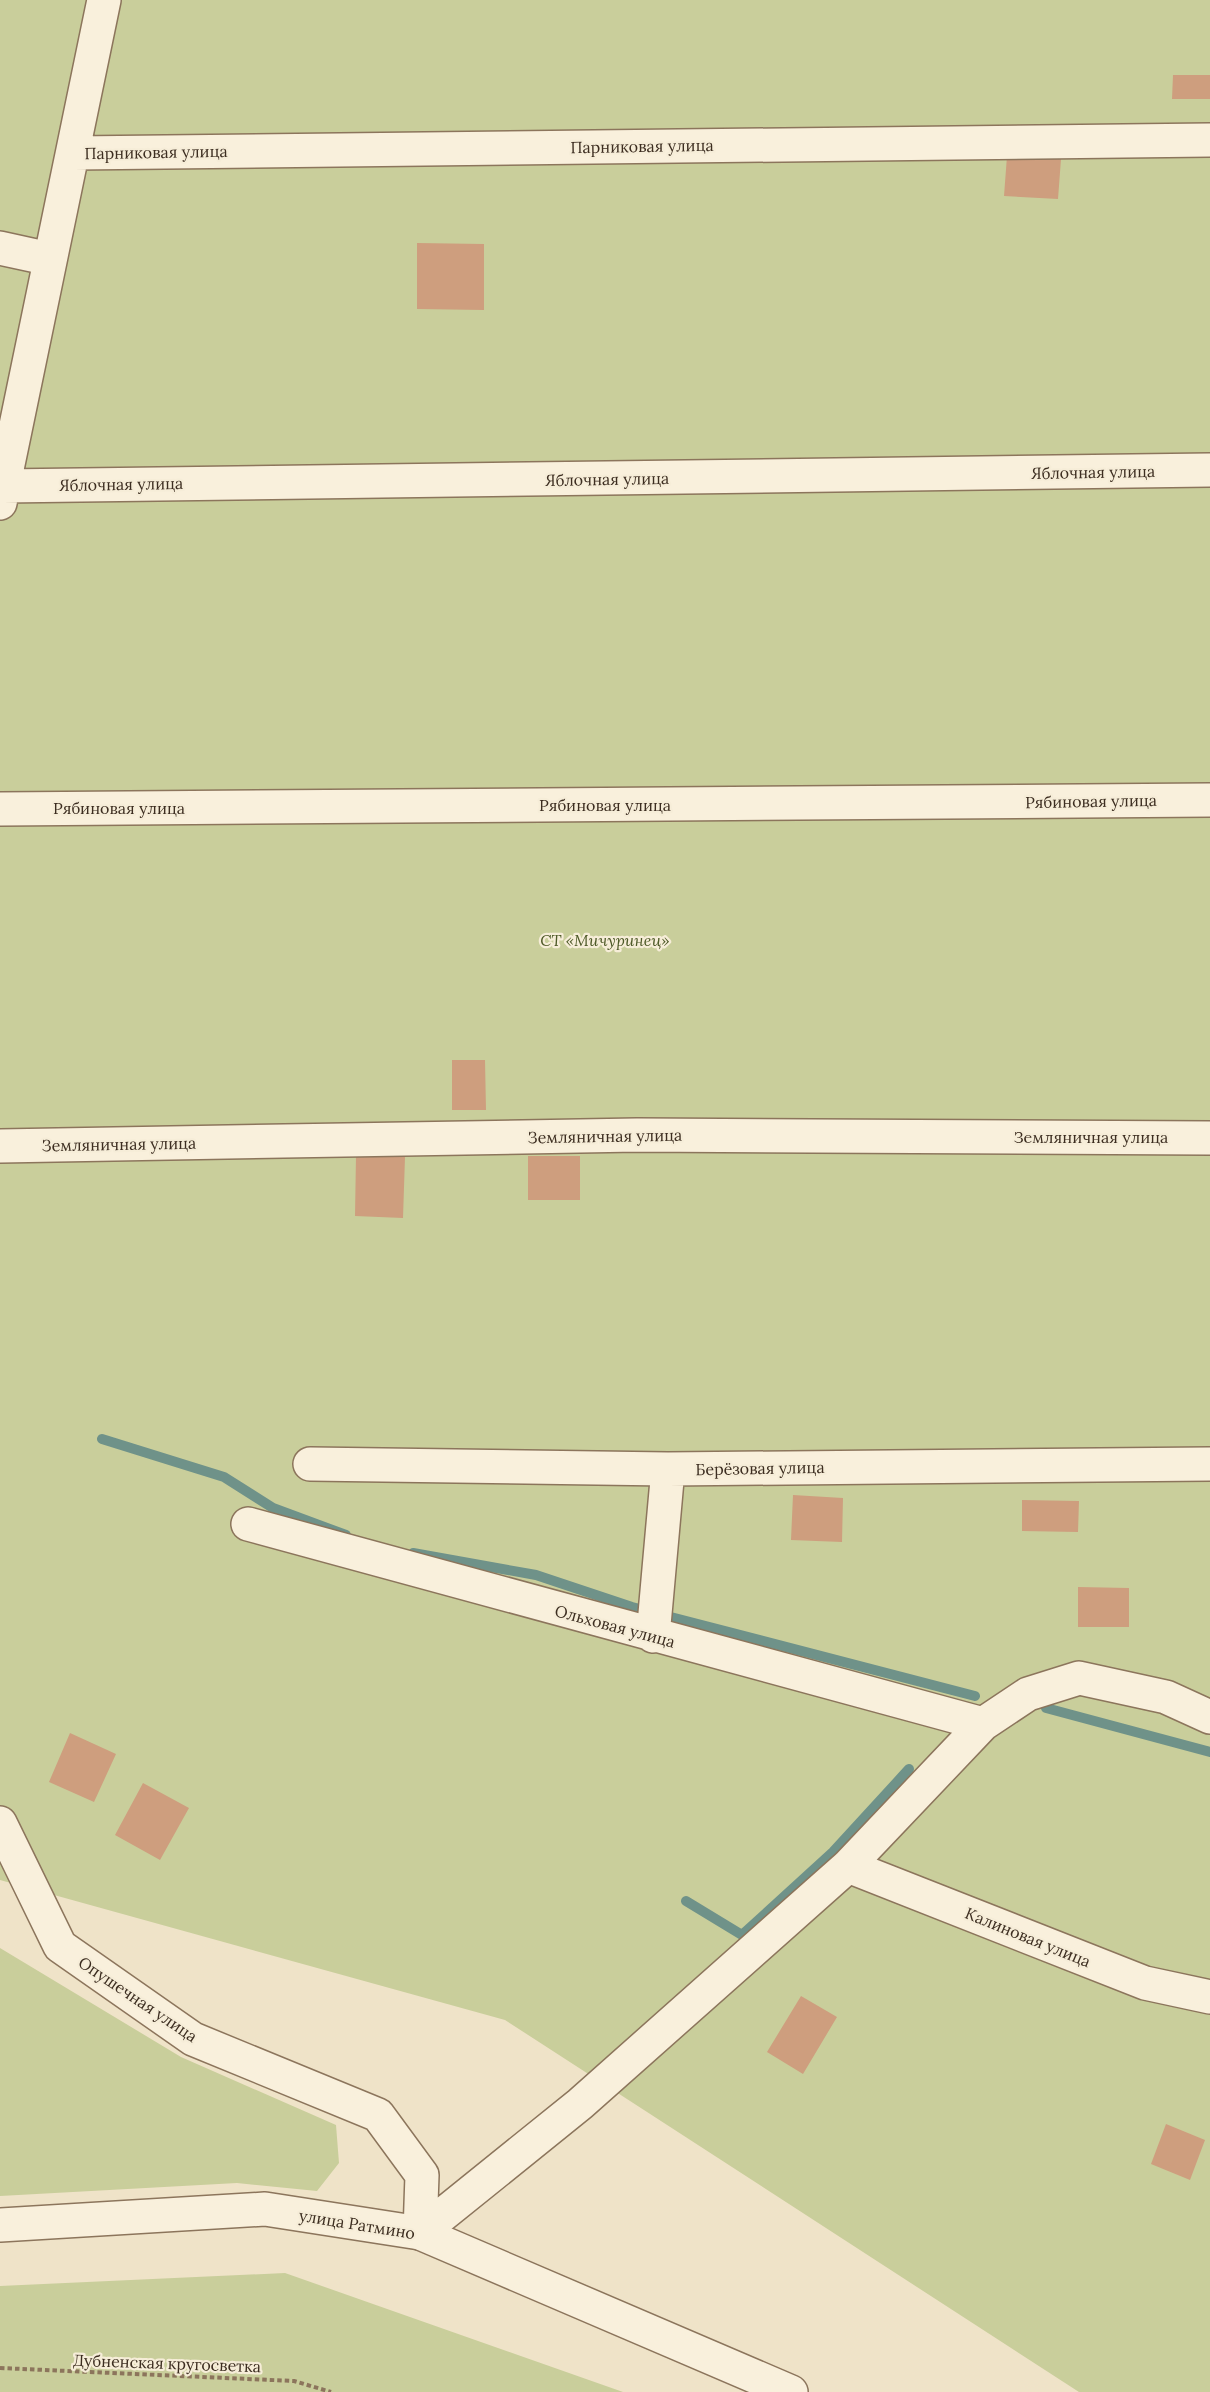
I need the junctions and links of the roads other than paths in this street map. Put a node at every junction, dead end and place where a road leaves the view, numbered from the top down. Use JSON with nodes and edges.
{"nodes":[{"id":1,"x":104,"y":0,"type":"edge"},
{"id":2,"x":1210,"y":140,"type":"edge"},
{"id":3,"x":74,"y":153,"type":"junction"},
{"id":4,"x":0,"y":248,"type":"edge"},
{"id":5,"x":50,"y":259,"type":"junction"},
{"id":6,"x":1210,"y":470,"type":"edge"},
{"id":7,"x":2,"y":494,"type":"edge"},
{"id":8,"x":1210,"y":800,"type":"edge"},
{"id":9,"x":0,"y":808,"type":"edge"},
{"id":10,"x":1210,"y":1137,"type":"edge"},
{"id":11,"x":0,"y":1146,"type":"edge"},
{"id":12,"x":310,"y":1464,"type":"dead end"},
{"id":13,"x":1210,"y":1464,"type":"edge"},
{"id":14,"x":668,"y":1469,"type":"junction"},
{"id":15,"x":248,"y":1524,"type":"dead end"},
{"id":16,"x":653,"y":1636,"type":"junction"},
{"id":17,"x":1210,"y":1717,"type":"edge"},
{"id":18,"x":983,"y":1724,"type":"junction"},
{"id":19,"x":0,"y":1823,"type":"edge"},
{"id":20,"x":848,"y":1866,"type":"junction"},
{"id":21,"x":1210,"y":1997,"type":"edge"},
{"id":22,"x":0,"y":2225,"type":"edge"},
{"id":23,"x":420,"y":2233,"type":"junction"},
{"id":24,"x":791,"y":2392,"type":"edge"}],
"edges":[{"from":1,"to":3,"type":"street"},
{"from":2,"to":3,"type":"street","name":"Парниковая улица"},
{"from":3,"to":5,"type":"street"},
{"from":4,"to":5,"type":"street"},
{"from":5,"to":7,"type":"street"},
{"from":6,"to":7,"type":"street","name":"Яблочная улица"},
{"from":8,"to":9,"type":"street","name":"Рябиновая улица"},
{"from":10,"to":11,"type":"street","name":"Земляничная улица"},
{"from":12,"to":14,"type":"street","name":"Берёзовая улица"},
{"from":13,"to":14,"type":"street","name":"Берёзовая улица"},
{"from":14,"to":16,"type":"street"},
{"from":15,"to":16,"type":"street","name":"Ольховая улица"},
{"from":16,"to":18,"type":"street","name":"Ольховая улица"},
{"from":17,"to":18,"type":"street"},
{"from":18,"to":20,"type":"street"},
{"from":19,"to":23,"type":"street","name":"Опушечная улица"},
{"from":20,"to":21,"type":"street","name":"Калиновая улица"},
{"from":20,"to":23,"type":"street"},
{"from":22,"to":23,"type":"street","name":"улица Ратмино"},
{"from":23,"to":24,"type":"street","name":"улица Ратмино"}]}
